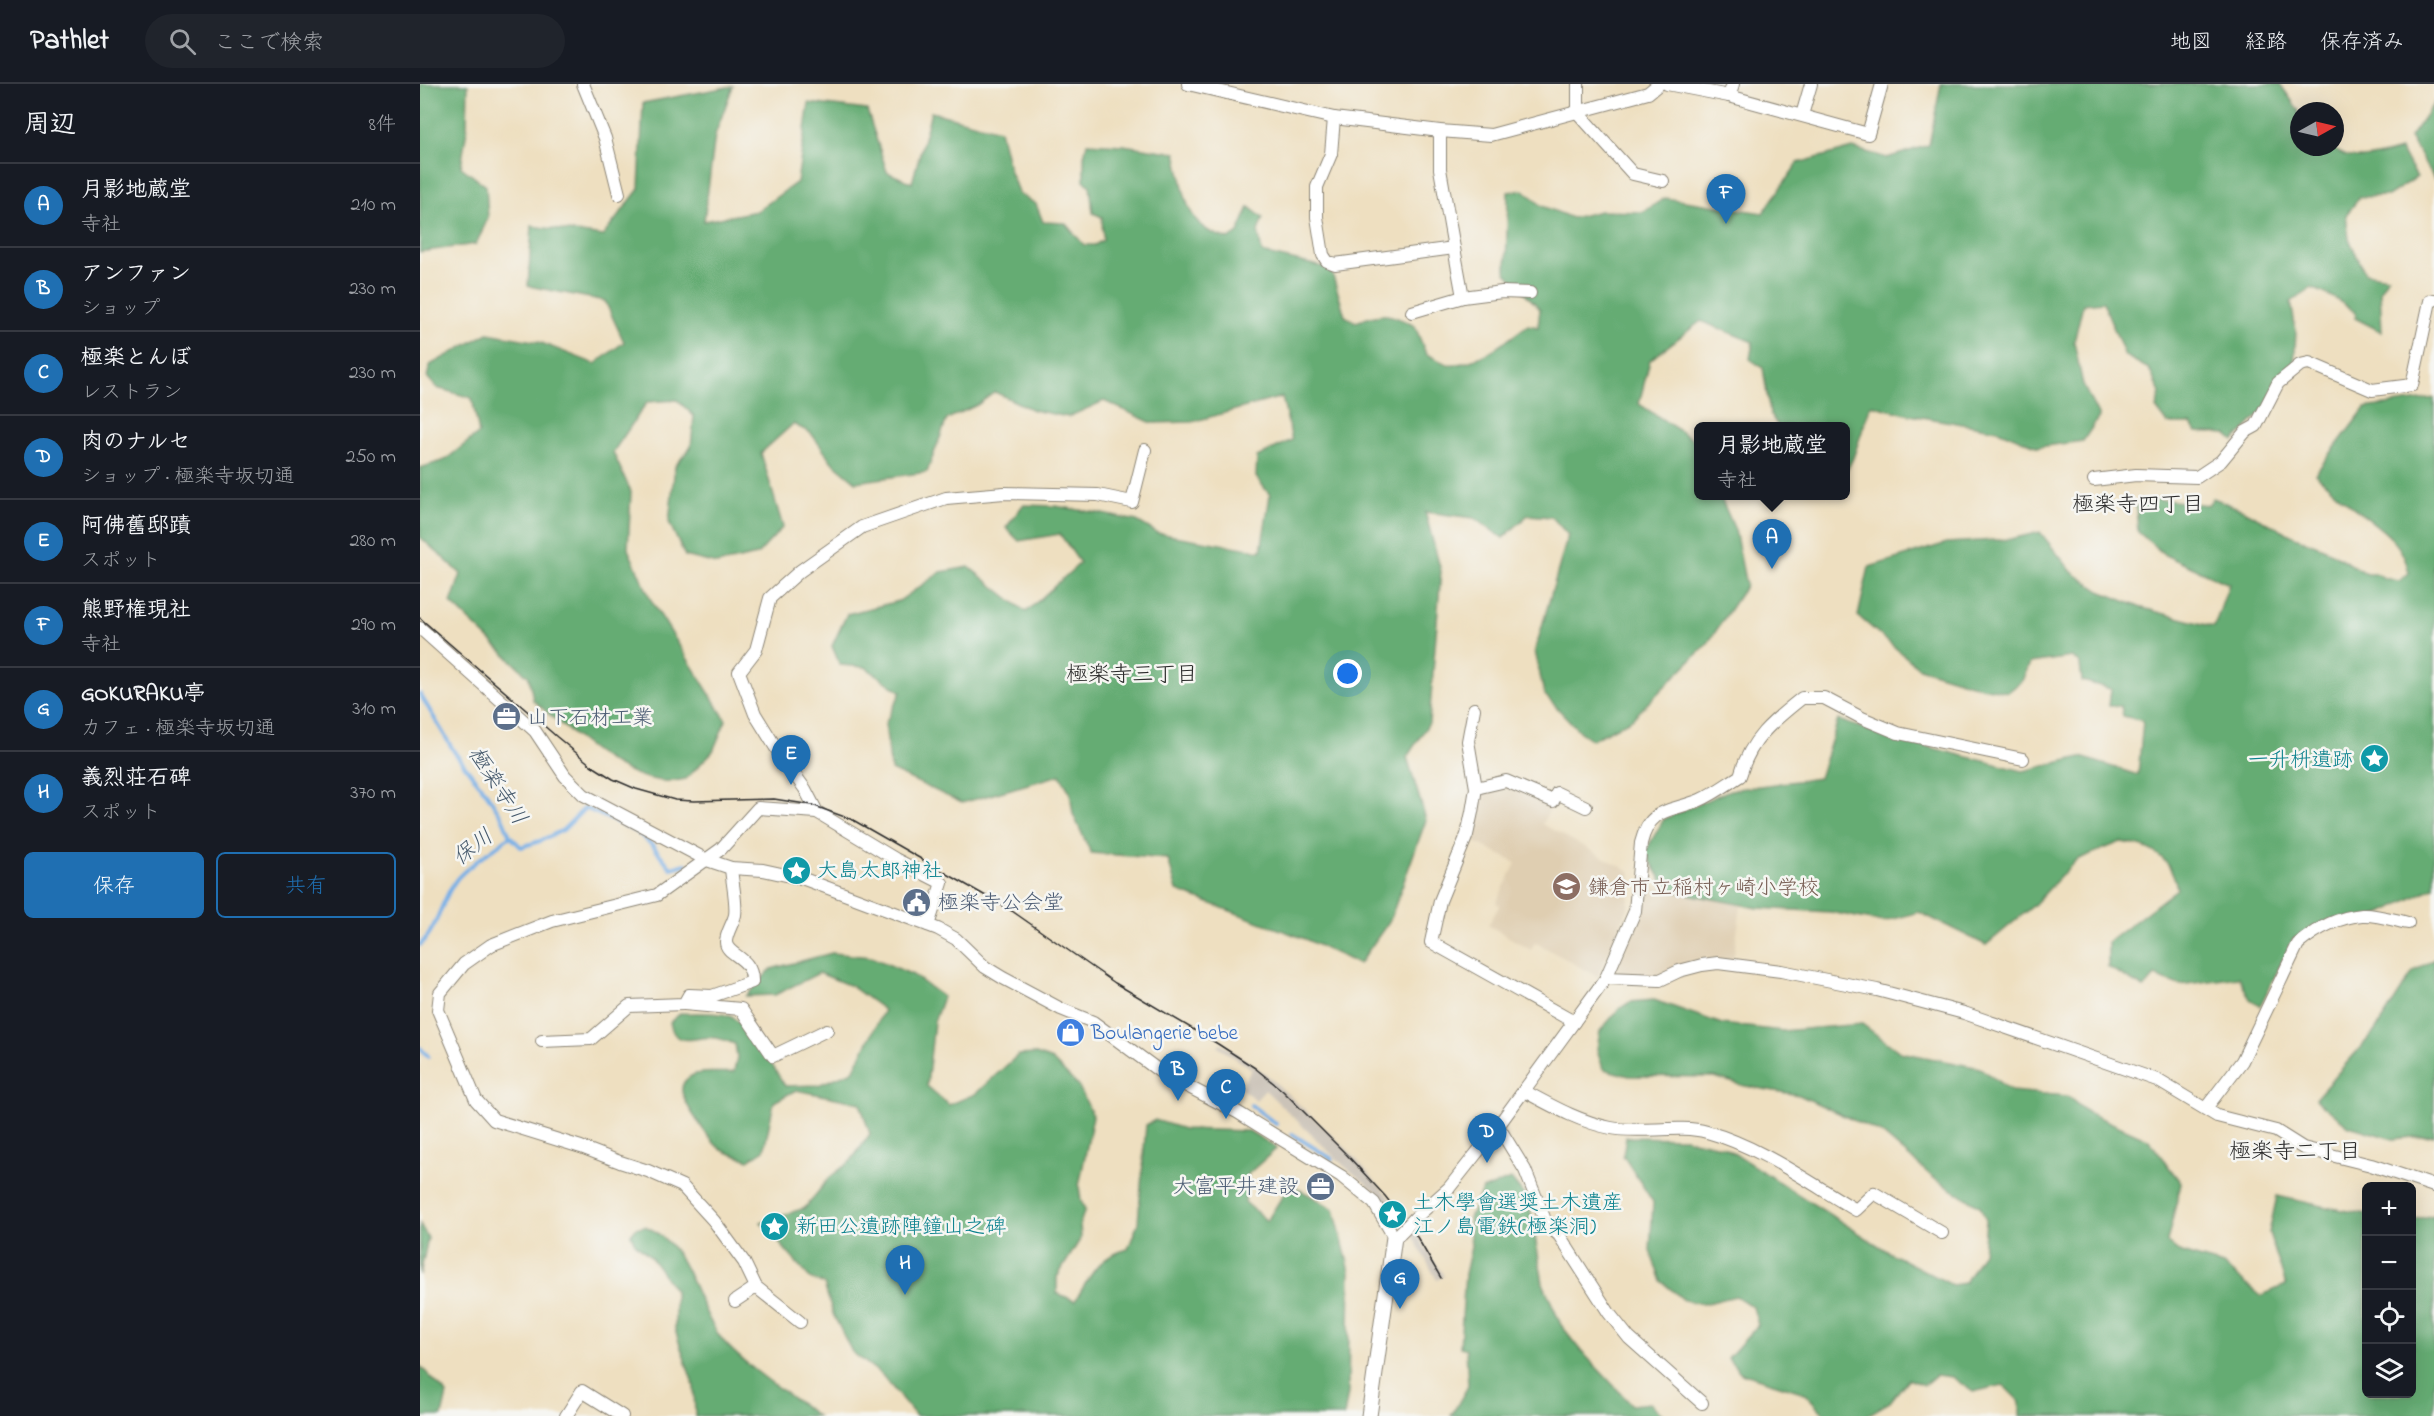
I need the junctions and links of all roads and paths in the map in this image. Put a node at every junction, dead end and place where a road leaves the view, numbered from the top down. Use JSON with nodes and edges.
{"nodes":[{"id":1,"x":583,"y":84,"type":"edge"},
{"id":2,"x":1188,"y":84,"type":"edge"},
{"id":3,"x":1578,"y":84,"type":"edge"},
{"id":4,"x":1659,"y":84,"type":"edge"},
{"id":5,"x":1667,"y":84,"type":"edge"},
{"id":6,"x":1811,"y":84,"type":"edge"},
{"id":7,"x":1882,"y":84,"type":"edge"},
{"id":8,"x":1731,"y":90,"type":"edge"},
{"id":9,"x":1578,"y":113,"type":"junction"},
{"id":10,"x":1802,"y":115,"type":"junction"},
{"id":11,"x":1334,"y":118,"type":"junction"},
{"id":12,"x":1440,"y":131,"type":"junction"},
{"id":13,"x":1663,"y":181,"type":"dead end"},
{"id":14,"x":619,"y":194,"type":"dead end"},
{"id":15,"x":1454,"y":248,"type":"junction"},
{"id":16,"x":1530,"y":293,"type":"dead end"},
{"id":17,"x":1463,"y":297,"type":"junction"},
{"id":18,"x":2434,"y":300,"type":"edge"},
{"id":19,"x":1413,"y":312,"type":"dead end"},
{"id":20,"x":1145,"y":450,"type":"dead end"},
{"id":21,"x":2094,"y":480,"type":"dead end"},
{"id":22,"x":420,"y":628,"type":"edge"},
{"id":23,"x":1474,"y":709,"type":"dead end"},
{"id":24,"x":2023,"y":759,"type":"dead end"},
{"id":25,"x":1476,"y":789,"type":"junction"},
{"id":26,"x":1587,"y":807,"type":"dead end"},
{"id":27,"x":817,"y":812,"type":"junction"},
{"id":28,"x":707,"y":860,"type":"junction"},
{"id":29,"x":731,"y":868,"type":"junction"},
{"id":30,"x":2408,"y":923,"type":"dead end"},
{"id":31,"x":928,"y":925,"type":"junction"},
{"id":32,"x":1606,"y":978,"type":"junction"},
{"id":33,"x":684,"y":1004,"type":"junction"},
{"id":34,"x":1574,"y":1022,"type":"junction"},
{"id":35,"x":827,"y":1030,"type":"dead end"},
{"id":36,"x":542,"y":1041,"type":"dead end"},
{"id":37,"x":1524,"y":1091,"type":"junction"},
{"id":38,"x":2206,"y":1108,"type":"junction"},
{"id":39,"x":1498,"y":1126,"type":"junction"},
{"id":40,"x":2434,"y":1186,"type":"edge"},
{"id":41,"x":1942,"y":1233,"type":"dead end"},
{"id":42,"x":1397,"y":1235,"type":"junction"},
{"id":43,"x":756,"y":1287,"type":"junction"},
{"id":44,"x":735,"y":1301,"type":"dead end"},
{"id":45,"x":800,"y":1322,"type":"dead end"},
{"id":46,"x":1702,"y":1403,"type":"dead end"},
{"id":47,"x":566,"y":1416,"type":"edge"},
{"id":48,"x":622,"y":1416,"type":"edge"},
{"id":49,"x":1369,"y":1416,"type":"edge"}],
"edges":[{"from":1,"to":14,"type":"street"},
{"from":2,"to":11,"type":"street"},
{"from":3,"to":9,"type":"street"},
{"from":4,"to":9,"type":"street"},
{"from":5,"to":8,"type":"street"},
{"from":6,"to":10,"type":"street"},
{"from":7,"to":10,"type":"street"},
{"from":8,"to":10,"type":"street"},
{"from":9,"to":12,"type":"street"},
{"from":9,"to":13,"type":"street"},
{"from":11,"to":12,"type":"street"},
{"from":11,"to":15,"type":"street"},
{"from":12,"to":15,"type":"street"},
{"from":15,"to":17,"type":"street"},
{"from":16,"to":17,"type":"street"},
{"from":17,"to":19,"type":"street"},
{"from":18,"to":21,"type":"street"},
{"from":20,"to":27,"type":"street"},
{"from":22,"to":28,"type":"street"},
{"from":23,"to":25,"type":"street"},
{"from":24,"to":32,"type":"street"},
{"from":25,"to":26,"type":"street"},
{"from":25,"to":34,"type":"street"},
{"from":27,"to":28,"type":"street"},
{"from":27,"to":31,"type":"street"},
{"from":28,"to":29,"type":"street"},
{"from":28,"to":43,"type":"street"},
{"from":29,"to":31,"type":"street"},
{"from":29,"to":33,"type":"street"},
{"from":30,"to":38,"type":"street"},
{"from":31,"to":42,"type":"street"},
{"from":32,"to":34,"type":"street"},
{"from":32,"to":38,"type":"street"},
{"from":33,"to":35,"type":"street"},
{"from":33,"to":36,"type":"street"},
{"from":34,"to":37,"type":"street"},
{"from":37,"to":39,"type":"street"},
{"from":37,"to":41,"type":"street"},
{"from":38,"to":40,"type":"street"},
{"from":39,"to":42,"type":"street","bridge":true},
{"from":39,"to":46,"type":"street"},
{"from":42,"to":49,"type":"street"},
{"from":43,"to":44,"type":"street"},
{"from":43,"to":45,"type":"street"},
{"from":47,"to":48,"type":"street"}]}
